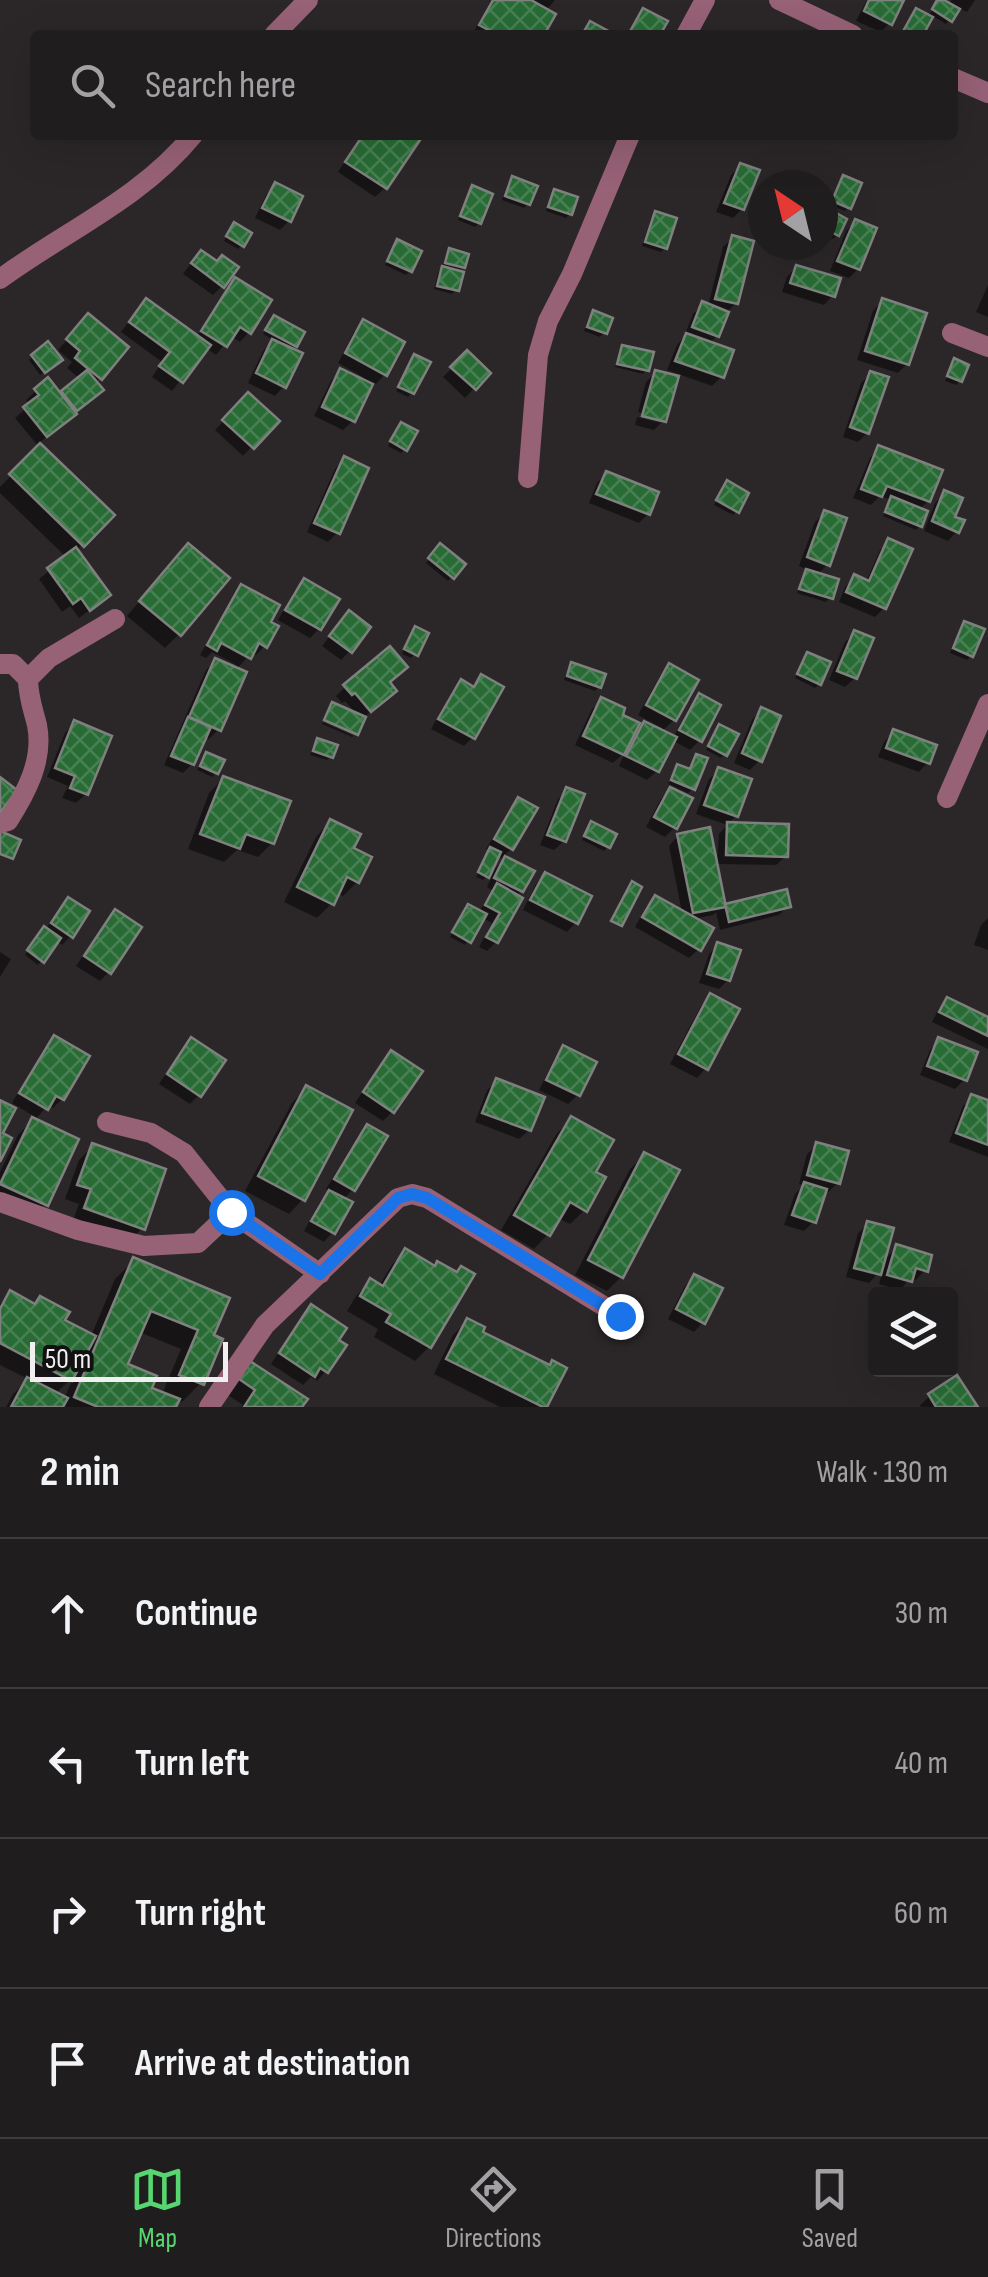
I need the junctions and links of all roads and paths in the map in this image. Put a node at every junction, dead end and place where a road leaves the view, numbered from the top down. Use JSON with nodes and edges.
{"nodes":[{"id":1,"x":308,"y":0,"type":"edge"},
{"id":2,"x":705,"y":0,"type":"edge"},
{"id":3,"x":778,"y":0,"type":"edge"},
{"id":4,"x":279,"y":30,"type":"edge"},
{"id":5,"x":689,"y":30,"type":"edge"},
{"id":6,"x":842,"y":30,"type":"edge"},
{"id":7,"x":958,"y":80,"type":"edge"},
{"id":8,"x":987,"y":89,"type":"edge"},
{"id":9,"x":188,"y":140,"type":"edge"},
{"id":10,"x":628,"y":140,"type":"edge"},
{"id":11,"x":0,"y":279,"type":"edge"},
{"id":12,"x":952,"y":332,"type":"dead end"},
{"id":13,"x":988,"y":347,"type":"edge"},
{"id":14,"x":528,"y":478,"type":"dead end"},
{"id":15,"x":115,"y":620,"type":"dead end"},
{"id":16,"x":0,"y":664,"type":"edge"},
{"id":17,"x":28,"y":679,"type":"junction"},
{"id":18,"x":988,"y":704,"type":"edge"},
{"id":19,"x":946,"y":798,"type":"dead end"},
{"id":20,"x":0,"y":823,"type":"edge"},
{"id":21,"x":108,"y":1122,"type":"dead end"},
{"id":22,"x":0,"y":1202,"type":"edge"},
{"id":23,"x":231,"y":1212,"type":"junction"},
{"id":24,"x":320,"y":1274,"type":"junction"},
{"id":25,"x":620,"y":1316,"type":"dead end"},
{"id":26,"x":210,"y":1407,"type":"edge"}],
"edges":[{"from":1,"to":4,"type":"street"},
{"from":2,"to":5,"type":"street"},
{"from":3,"to":6,"type":"street"},
{"from":7,"to":8,"type":"street"},
{"from":9,"to":11,"type":"street"},
{"from":10,"to":14,"type":"street"},
{"from":12,"to":13,"type":"street"},
{"from":15,"to":17,"type":"street"},
{"from":16,"to":17,"type":"street"},
{"from":17,"to":20,"type":"street"},
{"from":18,"to":19,"type":"street"},
{"from":21,"to":23,"type":"street"},
{"from":22,"to":23,"type":"street"},
{"from":23,"to":24,"type":"street"},
{"from":24,"to":25,"type":"street"},
{"from":24,"to":26,"type":"street"}]}
